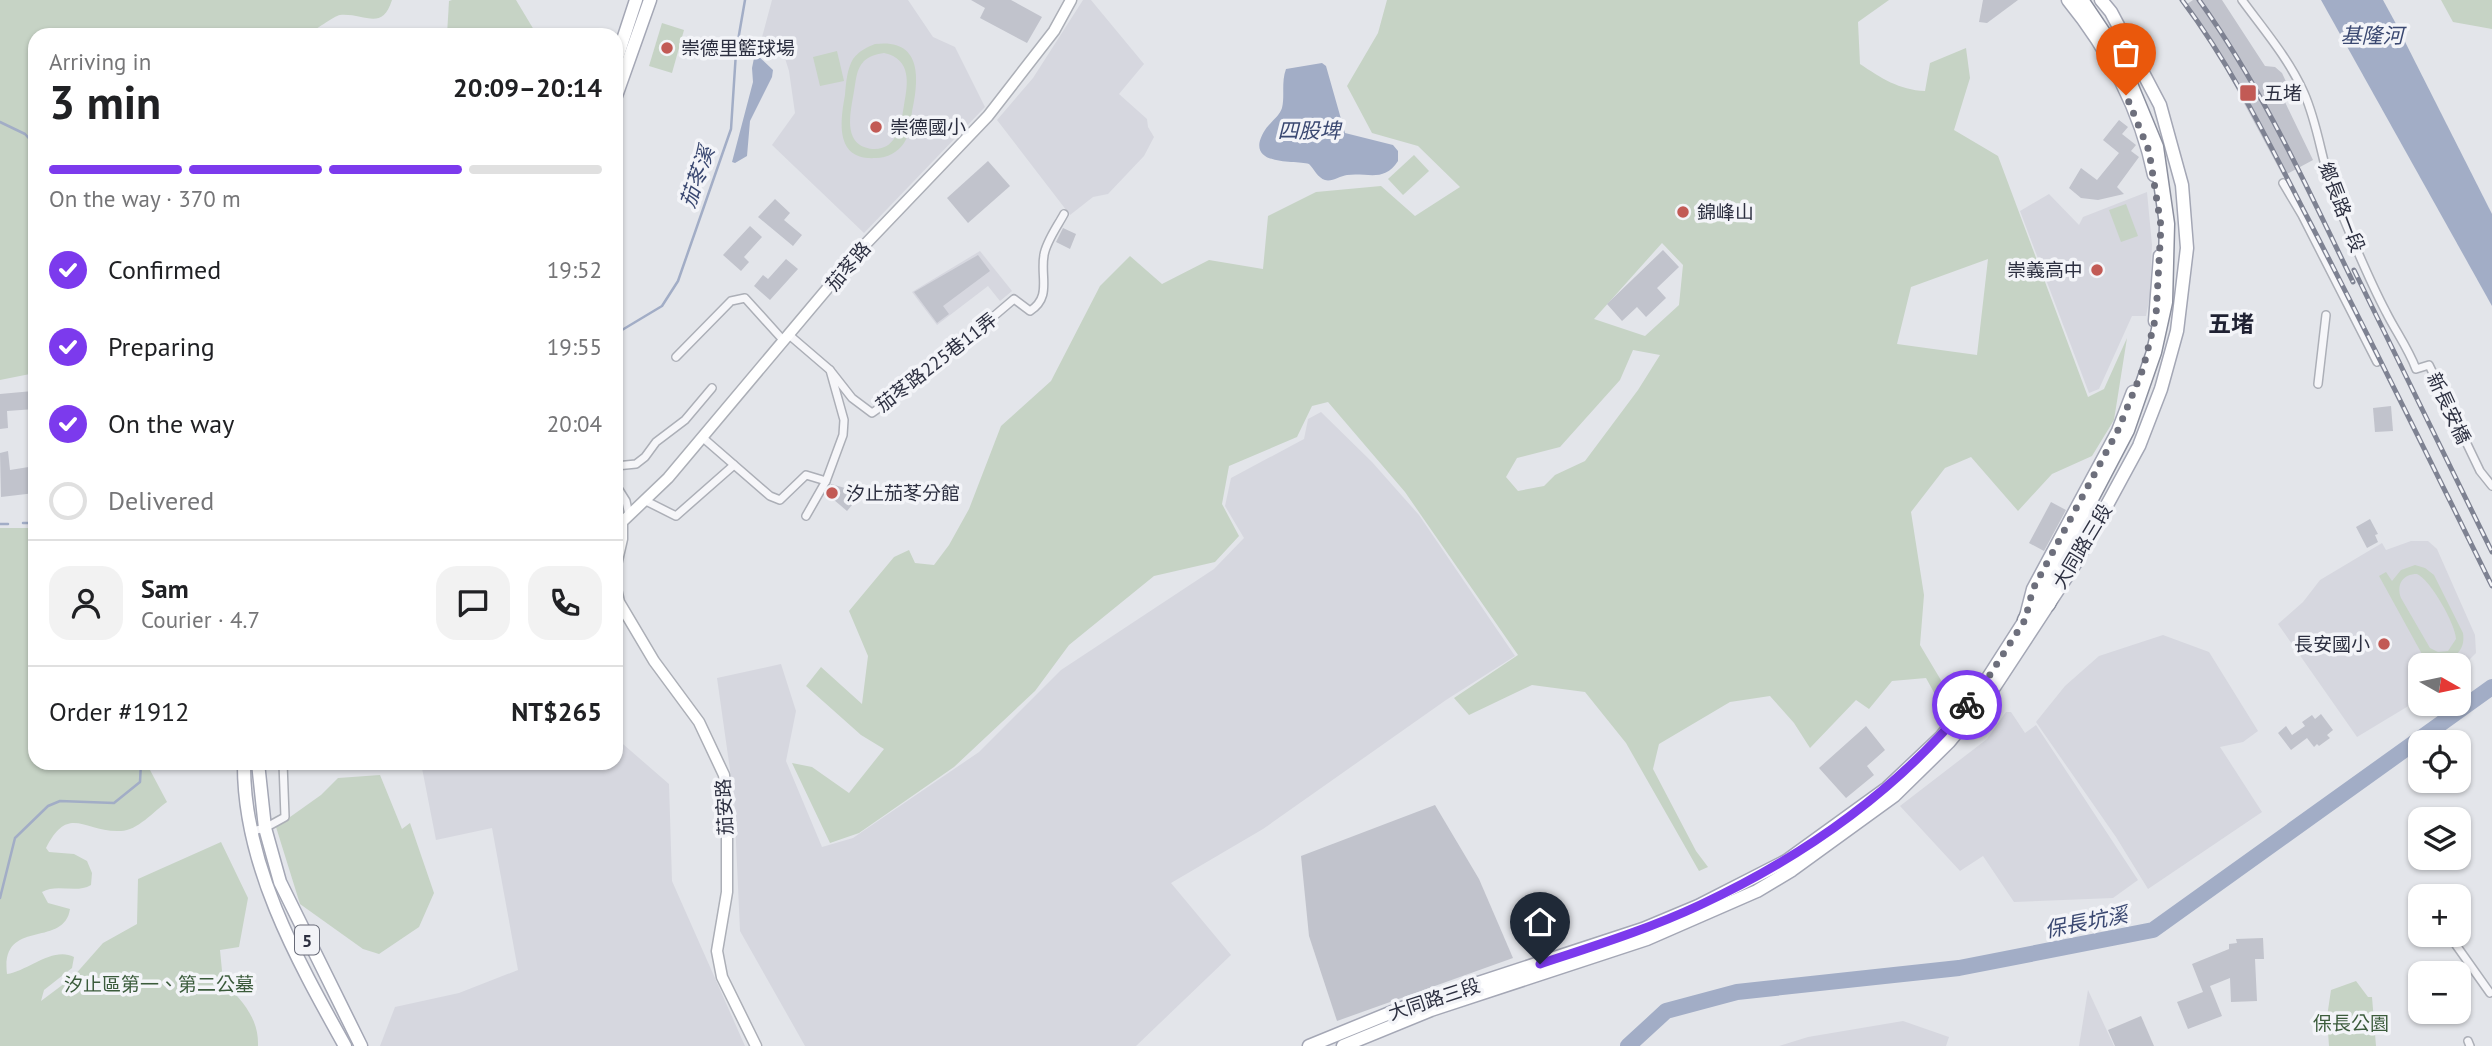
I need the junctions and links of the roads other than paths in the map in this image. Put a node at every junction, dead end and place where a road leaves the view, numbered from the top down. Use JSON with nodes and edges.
{"nodes":[{"id":1,"x":636,"y":0,"type":"edge"},
{"id":2,"x":650,"y":0,"type":"edge"},
{"id":3,"x":1071,"y":0,"type":"edge"},
{"id":4,"x":2068,"y":0,"type":"edge"},
{"id":5,"x":2081,"y":0,"type":"edge"},
{"id":6,"x":2090,"y":0,"type":"edge"},
{"id":7,"x":2102,"y":0,"type":"edge"},
{"id":8,"x":2242,"y":0,"type":"edge"},
{"id":9,"x":623,"y":40,"type":"edge"},
{"id":10,"x":623,"y":76,"type":"edge"},
{"id":11,"x":2283,"y":183,"type":"dead end"},
{"id":12,"x":1063,"y":215,"type":"dead end"},
{"id":13,"x":2171,"y":220,"type":"junction"},
{"id":14,"x":2326,"y":315,"type":"dead end"},
{"id":15,"x":785,"y":337,"type":"junction"},
{"id":16,"x":676,"y":357,"type":"dead end"},
{"id":17,"x":2377,"y":362,"type":"dead end"},
{"id":18,"x":2429,"y":365,"type":"joint"},
{"id":19,"x":830,"y":370,"type":"junction"},
{"id":20,"x":2318,"y":384,"type":"dead end"},
{"id":21,"x":712,"y":388,"type":"dead end"},
{"id":22,"x":702,"y":437,"type":"junction"},
{"id":23,"x":623,"y":465,"type":"edge"},
{"id":24,"x":734,"y":465,"type":"junction"},
{"id":25,"x":826,"y":481,"type":"junction"},
{"id":26,"x":2492,"y":486,"type":"edge"},
{"id":27,"x":623,"y":496,"type":"edge"},
{"id":28,"x":643,"y":500,"type":"junction"},
{"id":29,"x":623,"y":516,"type":"edge"},
{"id":30,"x":806,"y":516,"type":"dead end"},
{"id":31,"x":623,"y":520,"type":"edge"},
{"id":32,"x":2048,"y":604,"type":"junction"},
{"id":33,"x":623,"y":609,"type":"edge"},
{"id":34,"x":2025,"y":620,"type":"junction"},
{"id":35,"x":245,"y":770,"type":"edge"},
{"id":36,"x":259,"y":770,"type":"edge"},
{"id":37,"x":283,"y":770,"type":"edge"},
{"id":38,"x":258,"y":830,"type":"junction"},
{"id":39,"x":2457,"y":947,"type":"edge"},
{"id":40,"x":2490,"y":993,"type":"dead end"},
{"id":41,"x":345,"y":1046,"type":"edge"},
{"id":42,"x":361,"y":1046,"type":"edge"},
{"id":43,"x":757,"y":1046,"type":"edge"},
{"id":44,"x":1309,"y":1046,"type":"edge"},
{"id":45,"x":1343,"y":1046,"type":"edge"}],
"edges":[{"from":1,"to":9,"type":"main road"},
{"from":2,"to":10,"type":"main road"},
{"from":3,"to":15,"type":"street","name":"茄苳路"},
{"from":4,"to":34,"type":"main road","name":"大同路三段"},
{"from":5,"to":13,"type":"highway"},
{"from":6,"to":13,"type":"highway"},
{"from":7,"to":32,"type":"main road","name":"大同路三段"},
{"from":8,"to":18,"type":"street","name":"鄉長路一段"},
{"from":11,"to":17,"type":"street"},
{"from":12,"to":19,"type":"street","name":"茄苳路225巷11弄"},
{"from":13,"to":32,"type":"highway"},
{"from":13,"to":34,"type":"highway"},
{"from":14,"to":20,"type":"street"},
{"from":15,"to":16,"type":"street"},
{"from":15,"to":19,"type":"street"},
{"from":15,"to":22,"type":"street","name":"茄苳路"},
{"from":18,"to":26,"type":"street","name":"新長安橋"},
{"from":19,"to":25,"type":"street"},
{"from":21,"to":23,"type":"street"},
{"from":22,"to":24,"type":"street"},
{"from":22,"to":28,"type":"street","name":"茄苳路"},
{"from":24,"to":25,"type":"street"},
{"from":24,"to":28,"type":"street"},
{"from":25,"to":30,"type":"street"},
{"from":27,"to":29,"type":"street"},
{"from":28,"to":31,"type":"street","name":"茄苳路"},
{"from":32,"to":45,"type":"main road","name":"大同路三段"},
{"from":33,"to":43,"type":"street","name":"茄安路"},
{"from":34,"to":44,"type":"main road","name":"大同路三段"},
{"from":35,"to":38,"type":"main road","number":"5"},
{"from":36,"to":38,"type":"main road","number":"5"},
{"from":37,"to":38,"type":"street"},
{"from":38,"to":41,"type":"main road","number":"5"},
{"from":38,"to":42,"type":"main road","number":"5"},
{"from":39,"to":40,"type":"street"}]}
